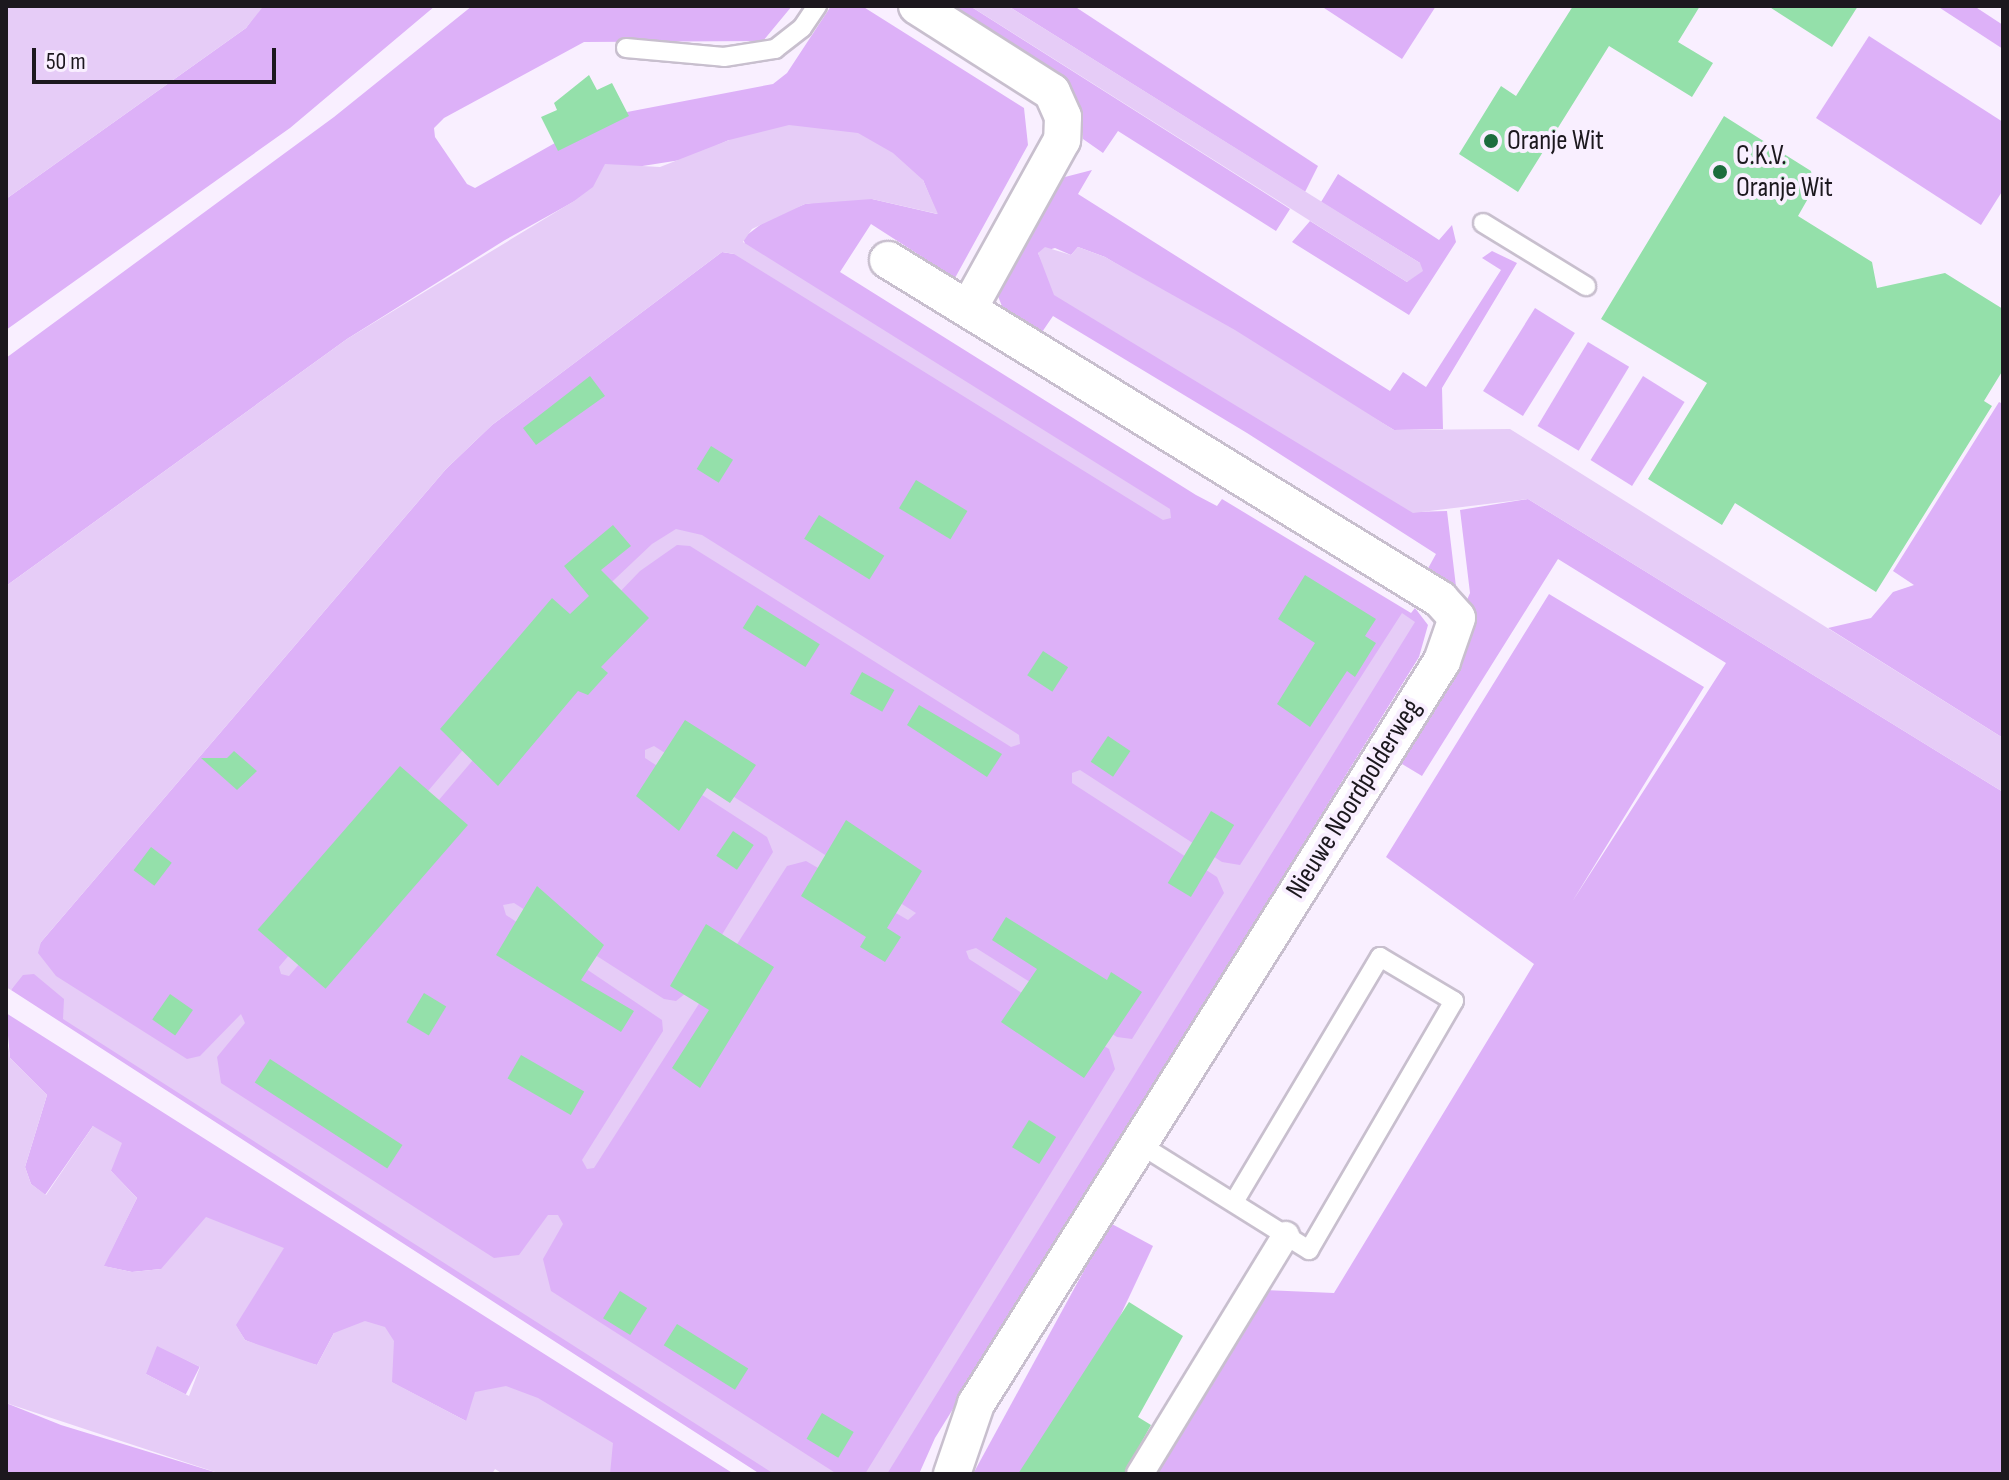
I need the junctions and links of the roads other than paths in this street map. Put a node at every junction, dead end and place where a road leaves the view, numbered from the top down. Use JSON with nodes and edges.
{"nodes":[{"id":1,"x":817,"y":6,"type":"edge"},
{"id":2,"x":917,"y":6,"type":"edge"},
{"id":3,"x":626,"y":48,"type":"dead end"},
{"id":4,"x":1483,"y":223,"type":"dead end"},
{"id":5,"x":888,"y":260,"type":"dead end"},
{"id":6,"x":1586,"y":286,"type":"dead end"},
{"id":7,"x":969,"y":308,"type":"junction"},
{"id":8,"x":1136,"y":1142,"type":"junction"},
{"id":9,"x":1234,"y":1202,"type":"junction"},
{"id":10,"x":1286,"y":1235,"type":"junction"},
{"id":11,"x":952,"y":1474,"type":"edge"},
{"id":12,"x":1140,"y":1474,"type":"edge"}],
"edges":[{"from":1,"to":3,"type":"lane"},
{"from":2,"to":7,"type":"street"},
{"from":4,"to":6,"type":"lane"},
{"from":5,"to":7,"type":"street","name":"Nieuwe Noordpolderweg"},
{"from":7,"to":8,"type":"street","name":"Nieuwe Noordpolderweg"},
{"from":8,"to":9,"type":"lane"},
{"from":8,"to":11,"type":"street","name":"Nieuwe Noordpolderweg"},
{"from":9,"to":10,"type":"lane"},
{"from":9,"to":10,"type":"lane"},
{"from":10,"to":12,"type":"street"}]}
